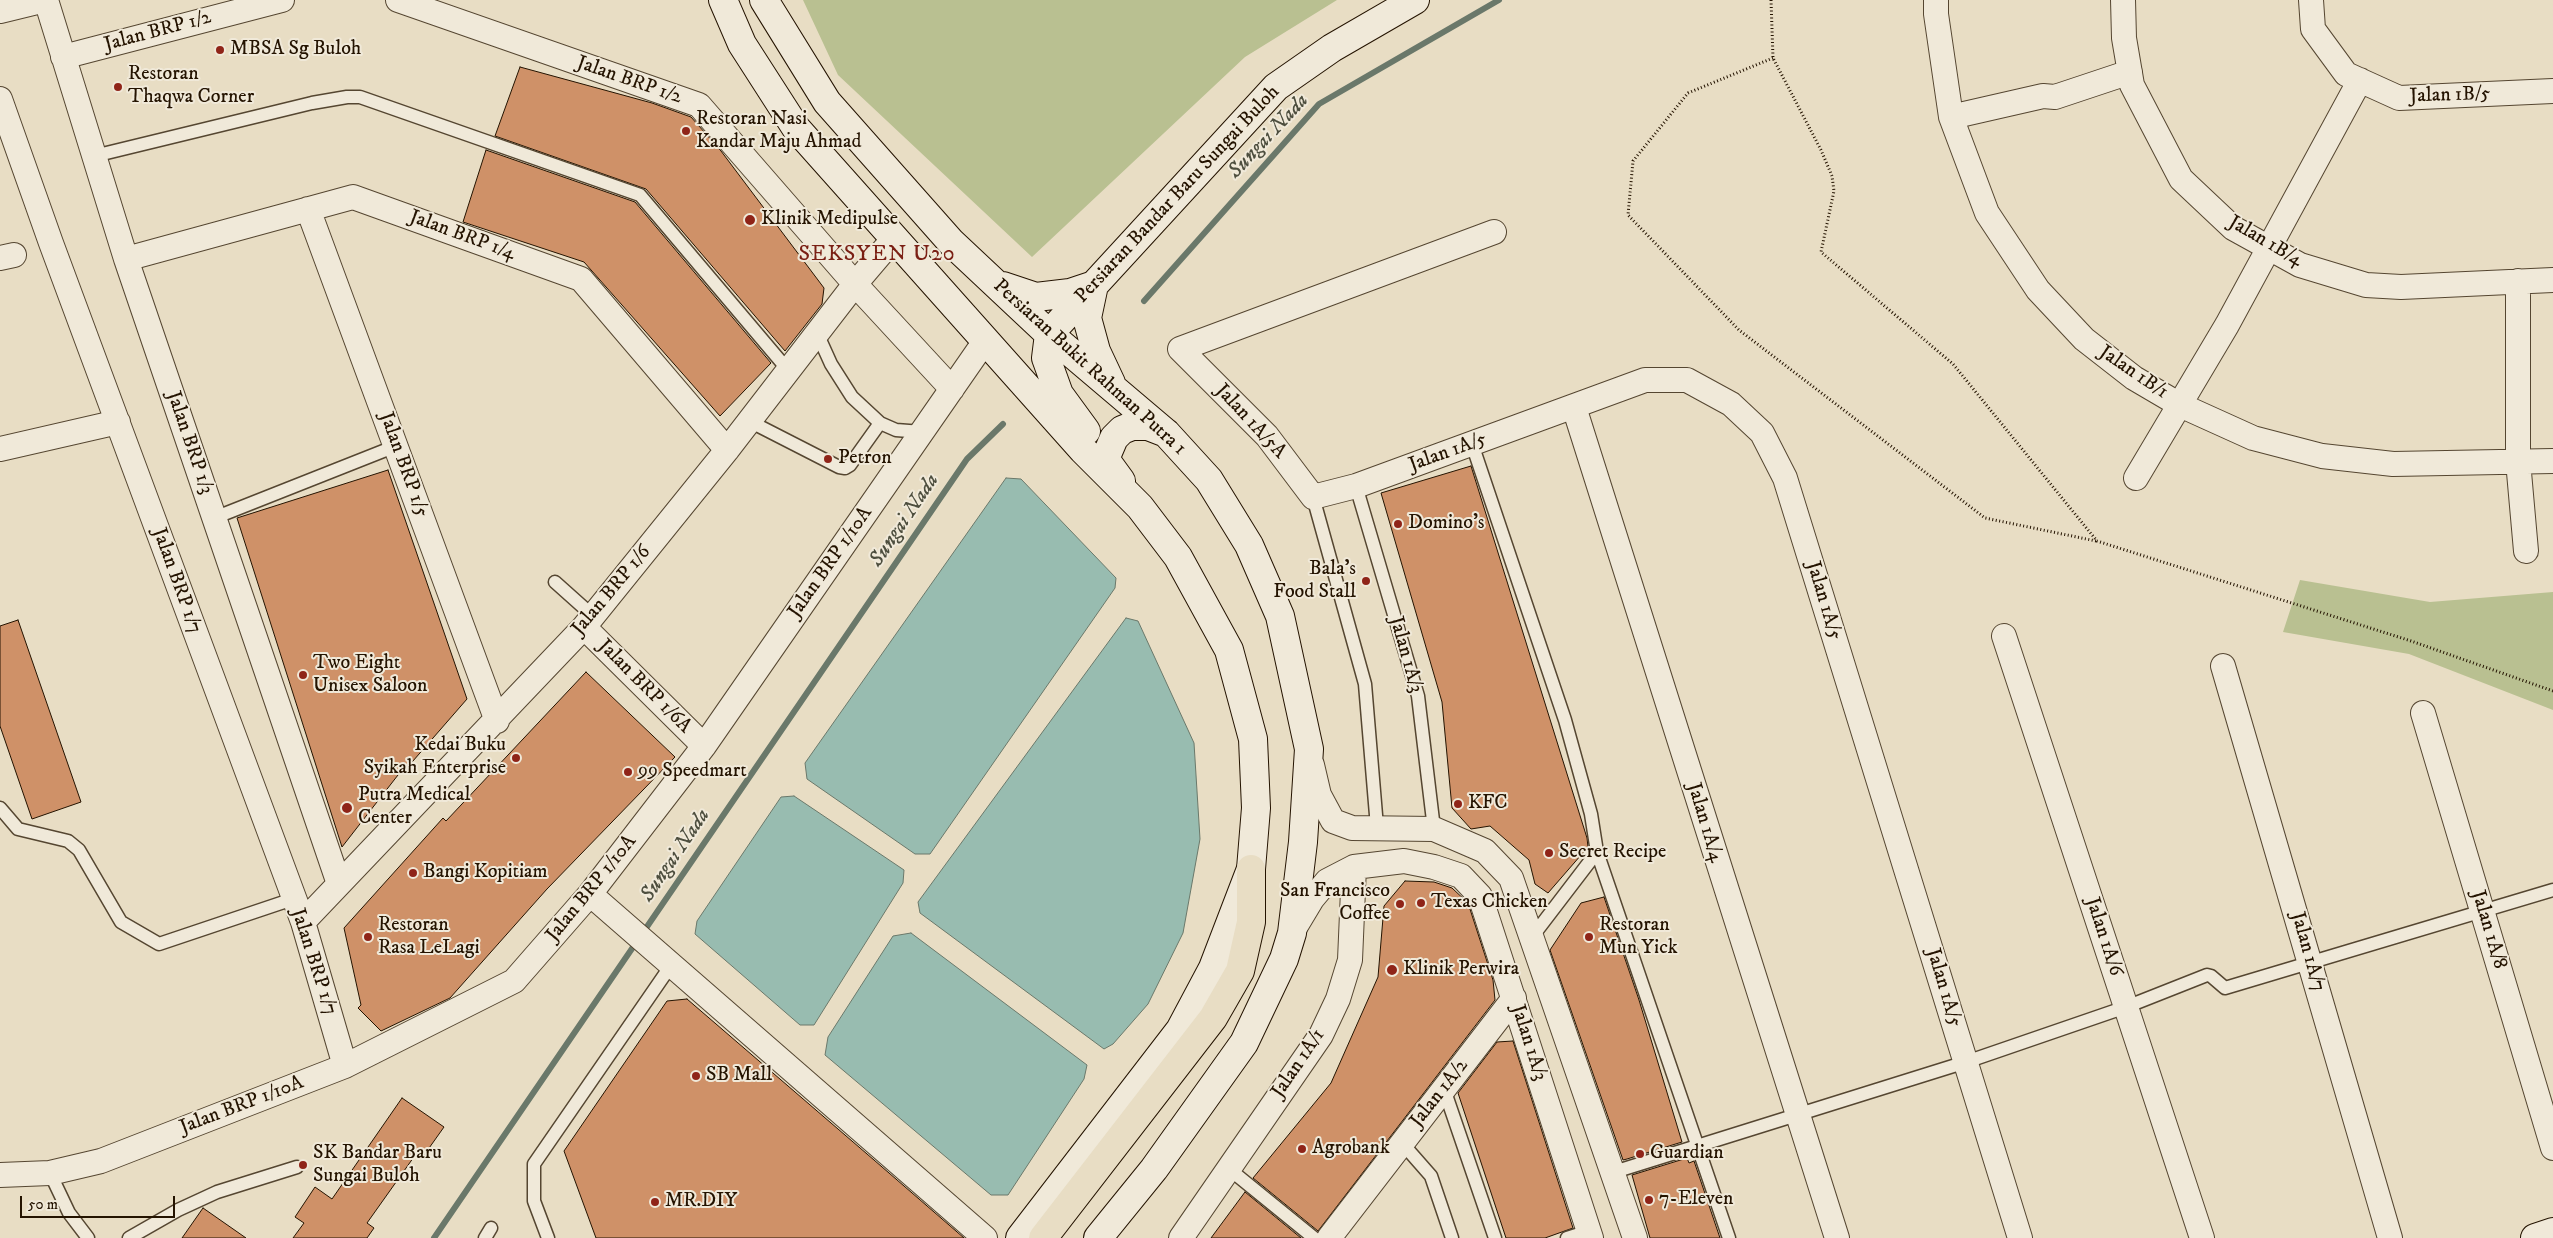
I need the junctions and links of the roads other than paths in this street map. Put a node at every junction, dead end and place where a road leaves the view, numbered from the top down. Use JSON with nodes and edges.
{"nodes":[{"id":1,"x":45,"y":0,"type":"edge"},
{"id":2,"x":282,"y":0,"type":"edge"},
{"id":3,"x":398,"y":0,"type":"edge"},
{"id":4,"x":723,"y":0,"type":"edge"},
{"id":5,"x":764,"y":0,"type":"edge"},
{"id":6,"x":1415,"y":0,"type":"edge"},
{"id":7,"x":1936,"y":0,"type":"edge"},
{"id":8,"x":2123,"y":0,"type":"edge"},
{"id":9,"x":2311,"y":0,"type":"edge"},
{"id":10,"x":0,"y":11,"type":"edge"},
{"id":11,"x":63,"y":57,"type":"junction"},
{"id":12,"x":2130,"y":72,"type":"junction"},
{"id":13,"x":2360,"y":80,"type":"junction"},
{"id":14,"x":2553,"y":91,"type":"edge"},
{"id":15,"x":0,"y":99,"type":"edge"},
{"id":16,"x":1951,"y":118,"type":"junction"},
{"id":17,"x":94,"y":156,"type":"junction"},
{"id":18,"x":308,"y":209,"type":"junction"},
{"id":19,"x":1494,"y":232,"type":"dead end"},
{"id":20,"x":895,"y":237,"type":"junction"},
{"id":21,"x":2268,"y":248,"type":"junction"},
{"id":22,"x":126,"y":258,"type":"junction"},
{"id":23,"x":2553,"y":280,"type":"edge"},
{"id":24,"x":2518,"y":281,"type":"junction"},
{"id":25,"x":995,"y":283,"type":"junction"},
{"id":26,"x":855,"y":284,"type":"junction"},
{"id":27,"x":1094,"y":284,"type":"junction"},
{"id":28,"x":817,"y":333,"type":"junction"},
{"id":29,"x":1049,"y":334,"type":"junction"},
{"id":30,"x":985,"y":341,"type":"junction"},
{"id":31,"x":788,"y":370,"type":"junction"},
{"id":32,"x":952,"y":389,"type":"junction"},
{"id":33,"x":1113,"y":389,"type":"junction"},
{"id":34,"x":2180,"y":404,"type":"junction"},
{"id":35,"x":1574,"y":408,"type":"junction"},
{"id":36,"x":749,"y":421,"type":"junction"},
{"id":37,"x":118,"y":422,"type":"junction"},
{"id":38,"x":880,"y":423,"type":"junction"},
{"id":39,"x":922,"y":432,"type":"junction"},
{"id":40,"x":1167,"y":434,"type":"junction"},
{"id":41,"x":1472,"y":444,"type":"junction"},
{"id":42,"x":396,"y":446,"type":"junction"},
{"id":43,"x":0,"y":449,"type":"edge"},
{"id":44,"x":727,"y":450,"type":"junction"},
{"id":45,"x":1106,"y":459,"type":"junction"},
{"id":46,"x":2518,"y":461,"type":"junction"},
{"id":47,"x":2553,"y":461,"type":"edge"},
{"id":48,"x":2136,"y":478,"type":"dead end"},
{"id":49,"x":1356,"y":486,"type":"junction"},
{"id":50,"x":1313,"y":497,"type":"junction"},
{"id":51,"x":1140,"y":507,"type":"junction"},
{"id":52,"x":214,"y":518,"type":"junction"},
{"id":53,"x":2526,"y":551,"type":"dead end"},
{"id":54,"x":555,"y":582,"type":"dead end"},
{"id":55,"x":589,"y":621,"type":"junction"},
{"id":56,"x":2004,"y":636,"type":"dead end"},
{"id":57,"x":2223,"y":666,"type":"dead end"},
{"id":58,"x":2423,"y":713,"type":"dead end"},
{"id":59,"x":497,"y":721,"type":"junction"},
{"id":60,"x":704,"y":746,"type":"junction"},
{"id":61,"x":1309,"y":748,"type":"junction"},
{"id":62,"x":0,"y":808,"type":"edge"},
{"id":63,"x":1377,"y":827,"type":"junction"},
{"id":64,"x":1403,"y":827,"type":"junction"},
{"id":65,"x":1434,"y":829,"type":"junction"},
{"id":66,"x":1597,"y":852,"type":"junction"},
{"id":67,"x":1404,"y":861,"type":"junction"},
{"id":68,"x":1354,"y":866,"type":"junction"},
{"id":69,"x":1251,"y":869,"type":"junction"},
{"id":70,"x":339,"y":884,"type":"junction"},
{"id":71,"x":2553,"y":890,"type":"edge"},
{"id":72,"x":590,"y":894,"type":"junction"},
{"id":73,"x":293,"y":899,"type":"junction"},
{"id":74,"x":2482,"y":911,"type":"junction"},
{"id":75,"x":303,"y":922,"type":"junction"},
{"id":76,"x":1292,"y":933,"type":"junction"},
{"id":77,"x":1532,"y":936,"type":"junction"},
{"id":78,"x":664,"y":958,"type":"junction"},
{"id":79,"x":2310,"y":963,"type":"junction"},
{"id":80,"x":1514,"y":998,"type":"junction"},
{"id":81,"x":2126,"y":1008,"type":"junction"},
{"id":82,"x":1966,"y":1062,"type":"junction"},
{"id":83,"x":345,"y":1066,"type":"junction"},
{"id":84,"x":1444,"y":1089,"type":"junction"},
{"id":85,"x":1797,"y":1116,"type":"junction"},
{"id":86,"x":1402,"y":1143,"type":"junction"},
{"id":87,"x":1698,"y":1146,"type":"junction"},
{"id":88,"x":2553,"y":1148,"type":"edge"},
{"id":89,"x":297,"y":1167,"type":"dead end"},
{"id":90,"x":1228,"y":1168,"type":"junction"},
{"id":91,"x":1614,"y":1172,"type":"junction"},
{"id":92,"x":50,"y":1173,"type":"junction"},
{"id":93,"x":0,"y":1175,"type":"edge"},
{"id":94,"x":2553,"y":1232,"type":"edge"},
{"id":95,"x":1590,"y":1235,"type":"edge"},
{"id":96,"x":977,"y":1236,"type":"edge"},
{"id":97,"x":88,"y":1238,"type":"edge"},
{"id":98,"x":129,"y":1238,"type":"edge"},
{"id":99,"x":485,"y":1238,"type":"edge"},
{"id":100,"x":494,"y":1238,"type":"edge"},
{"id":101,"x":548,"y":1238,"type":"edge"},
{"id":102,"x":1020,"y":1238,"type":"edge"},
{"id":103,"x":1042,"y":1238,"type":"edge"},
{"id":104,"x":1098,"y":1238,"type":"edge"},
{"id":105,"x":1181,"y":1238,"type":"edge"},
{"id":106,"x":1314,"y":1238,"type":"edge"},
{"id":107,"x":1329,"y":1238,"type":"edge"},
{"id":108,"x":1452,"y":1238,"type":"edge"},
{"id":109,"x":1495,"y":1238,"type":"edge"},
{"id":110,"x":1567,"y":1238,"type":"edge"},
{"id":111,"x":1635,"y":1238,"type":"edge"},
{"id":112,"x":1729,"y":1238,"type":"edge"},
{"id":113,"x":1837,"y":1238,"type":"edge"},
{"id":114,"x":2020,"y":1238,"type":"edge"},
{"id":115,"x":2202,"y":1238,"type":"edge"},
{"id":116,"x":2390,"y":1238,"type":"edge"},
{"id":117,"x":2535,"y":1238,"type":"edge"}],
"edges":[{"from":1,"to":10,"type":"street"},
{"from":1,"to":11,"type":"street","name":"Jalan BRP 1/3"},
{"from":2,"to":11,"type":"street","name":"Jalan BRP 1/2"},
{"from":3,"to":26,"type":"street","name":"Jalan BRP 1/2"},
{"from":4,"to":20,"type":"main road"},
{"from":5,"to":25,"type":"main road","name":"Persiaran Bukit Rahman Putra 1"},
{"from":6,"to":27,"type":"main road","name":"Persiaran Bandar Baru Sungai Buloh"},
{"from":7,"to":16,"type":"street","name":"Jalan 1B/1"},
{"from":8,"to":12,"type":"street","name":"Jalan 1B/4"},
{"from":9,"to":13,"type":"street","name":"Jalan 1B/5"},
{"from":11,"to":17,"type":"street","name":"Jalan BRP 1/3"},
{"from":12,"to":16,"type":"street"},
{"from":12,"to":21,"type":"street","name":"Jalan 1B/4"},
{"from":13,"to":14,"type":"street","name":"Jalan 1B/5"},
{"from":13,"to":21,"type":"street"},
{"from":15,"to":37,"type":"street","name":"Jalan BRP 1/7"},
{"from":16,"to":34,"type":"street","name":"Jalan 1B/1"},
{"from":17,"to":22,"type":"street","name":"Jalan BRP 1/3"},
{"from":17,"to":31,"type":"lane"},
{"from":18,"to":22,"type":"street","name":"Jalan BRP 1/4"},
{"from":18,"to":42,"type":"street","name":"Jalan BRP 1/5"},
{"from":18,"to":44,"type":"street","name":"Jalan BRP 1/4"},
{"from":19,"to":50,"type":"street","name":"Jalan 1A/5A"},
{"from":20,"to":26,"type":"street","name":"Jalan BRP 1/6"},
{"from":20,"to":30,"type":"main road"},
{"from":21,"to":24,"type":"street","name":"Jalan 1B/4"},
{"from":21,"to":34,"type":"street"},
{"from":22,"to":52,"type":"street","name":"Jalan BRP 1/3"},
{"from":23,"to":24,"type":"street","name":"Jalan 1B/4"},
{"from":24,"to":46,"type":"street"},
{"from":25,"to":27,"type":"main road"},
{"from":25,"to":29,"type":"main road","name":"Persiaran Bukit Rahman Putra 1"},
{"from":26,"to":28,"type":"street","name":"Jalan BRP 1/6"},
{"from":26,"to":32,"type":"street","name":"Jalan BRP 1/2"},
{"from":27,"to":29,"type":"main road","name":"Persiaran Bandar Baru Sungai Buloh"},
{"from":27,"to":33,"type":"main road"},
{"from":28,"to":31,"type":"street","name":"Jalan BRP 1/6"},
{"from":28,"to":38,"type":"lane"},
{"from":29,"to":33,"type":"main road","name":"Persiaran Bukit Rahman Putra 1"},
{"from":29,"to":45,"type":"main road"},
{"from":30,"to":32,"type":"street","name":"Jalan BRP 1/10A"},
{"from":30,"to":51,"type":"main road"},
{"from":31,"to":36,"type":"street","name":"Jalan BRP 1/6"},
{"from":32,"to":39,"type":"street","name":"Jalan BRP 1/10A"},
{"from":33,"to":40,"type":"main road","name":"Persiaran Bukit Rahman Putra 1"},
{"from":34,"to":46,"type":"street","name":"Jalan 1B/1"},
{"from":34,"to":48,"type":"street"},
{"from":35,"to":41,"type":"street","name":"Jalan 1A/5"},
{"from":35,"to":82,"type":"street","name":"Jalan 1A/5"},
{"from":35,"to":85,"type":"street","name":"Jalan 1A/4"},
{"from":36,"to":38,"type":"lane"},
{"from":36,"to":44,"type":"street","name":"Jalan BRP 1/6"},
{"from":37,"to":43,"type":"street"},
{"from":37,"to":73,"type":"street","name":"Jalan BRP 1/7"},
{"from":38,"to":39,"type":"lane"},
{"from":39,"to":60,"type":"street","name":"Jalan BRP 1/10A"},
{"from":40,"to":45,"type":"main road"},
{"from":40,"to":61,"type":"main road","name":"Persiaran Bukit Rahman Putra 1"},
{"from":41,"to":49,"type":"street","name":"Jalan 1A/5"},
{"from":41,"to":66,"type":"lane"},
{"from":42,"to":52,"type":"lane"},
{"from":42,"to":59,"type":"street","name":"Jalan BRP 1/5"},
{"from":44,"to":55,"type":"street","name":"Jalan BRP 1/6"},
{"from":45,"to":51,"type":"main road"},
{"from":46,"to":47,"type":"street","name":"Jalan 1B/1"},
{"from":46,"to":53,"type":"street"},
{"from":49,"to":50,"type":"street","name":"Jalan 1A/5"},
{"from":49,"to":65,"type":"lane","name":"Jalan 1A/3"},
{"from":50,"to":63,"type":"lane","name":"Jalan 1A/5A"},
{"from":51,"to":69,"type":"main road"},
{"from":52,"to":70,"type":"street","name":"Jalan BRP 1/3"},
{"from":54,"to":55,"type":"lane"},
{"from":55,"to":59,"type":"street","name":"Jalan BRP 1/6"},
{"from":55,"to":60,"type":"street","name":"Jalan BRP 1/6A"},
{"from":56,"to":81,"type":"street","name":"Jalan 1A/6"},
{"from":57,"to":79,"type":"street","name":"Jalan 1A/7"},
{"from":58,"to":74,"type":"street","name":"Jalan 1A/8"},
{"from":59,"to":70,"type":"street","name":"Jalan BRP 1/6"},
{"from":60,"to":72,"type":"street","name":"Jalan BRP 1/10A"},
{"from":61,"to":63,"type":"street","name":"Jalan 1A/3"},
{"from":61,"to":76,"type":"main road","name":"Persiaran Bukit Rahman Putra 1"},
{"from":62,"to":73,"type":"lane"},
{"from":63,"to":64,"type":"street","name":"Jalan 1A/3"},
{"from":64,"to":65,"type":"street","name":"Jalan 1A/3"},
{"from":64,"to":67,"type":"street"},
{"from":65,"to":77,"type":"street","name":"Jalan 1A/3"},
{"from":66,"to":77,"type":"lane"},
{"from":66,"to":87,"type":"lane"},
{"from":67,"to":68,"type":"street","name":"Jalan 1A/3"},
{"from":67,"to":80,"type":"street","name":"Jalan 1A/3"},
{"from":68,"to":76,"type":"street","name":"Jalan 1A/3"},
{"from":68,"to":90,"type":"street","name":"Jalan 1A/1"},
{"from":69,"to":102,"type":"main road"},
{"from":69,"to":103,"type":"highway"},
{"from":70,"to":75,"type":"street","name":"Jalan BRP 1/6"},
{"from":71,"to":74,"type":"lane"},
{"from":72,"to":78,"type":"street"},
{"from":72,"to":83,"type":"street","name":"Jalan BRP 1/10A"},
{"from":73,"to":75,"type":"street","name":"Jalan BRP 1/7"},
{"from":74,"to":79,"type":"lane"},
{"from":74,"to":88,"type":"street","name":"Jalan 1A/8"},
{"from":75,"to":83,"type":"street","name":"Jalan BRP 1/7"},
{"from":76,"to":104,"type":"main road","name":"Persiaran Bukit Rahman Putra 1"},
{"from":77,"to":91,"type":"street","name":"Jalan 1A/3"},
{"from":78,"to":96,"type":"street"},
{"from":78,"to":101,"type":"lane"},
{"from":79,"to":81,"type":"lane"},
{"from":79,"to":116,"type":"street","name":"Jalan 1A/7"},
{"from":80,"to":84,"type":"street","name":"Jalan 1A/2"},
{"from":80,"to":95,"type":"street","name":"Jalan 1A/3"},
{"from":81,"to":82,"type":"lane"},
{"from":81,"to":115,"type":"street","name":"Jalan 1A/6"},
{"from":82,"to":85,"type":"lane"},
{"from":82,"to":114,"type":"street","name":"Jalan 1A/5"},
{"from":83,"to":92,"type":"street","name":"Jalan BRP 1/10A"},
{"from":84,"to":86,"type":"street","name":"Jalan 1A/2"},
{"from":84,"to":109,"type":"lane"},
{"from":85,"to":87,"type":"lane"},
{"from":85,"to":113,"type":"street","name":"Jalan 1A/4"},
{"from":86,"to":107,"type":"street","name":"Jalan 1A/2"},
{"from":86,"to":108,"type":"lane"},
{"from":87,"to":91,"type":"lane"},
{"from":87,"to":112,"type":"lane"},
{"from":89,"to":98,"type":"lane"},
{"from":90,"to":105,"type":"street","name":"Jalan 1A/1"},
{"from":90,"to":106,"type":"lane"},
{"from":91,"to":111,"type":"street","name":"Jalan 1A/3"},
{"from":92,"to":93,"type":"street","name":"Jalan BRP 1/10A"},
{"from":92,"to":97,"type":"lane"},
{"from":94,"to":117,"type":"main road"},
{"from":95,"to":110,"type":"lane"},
{"from":99,"to":100,"type":"lane"}]}
